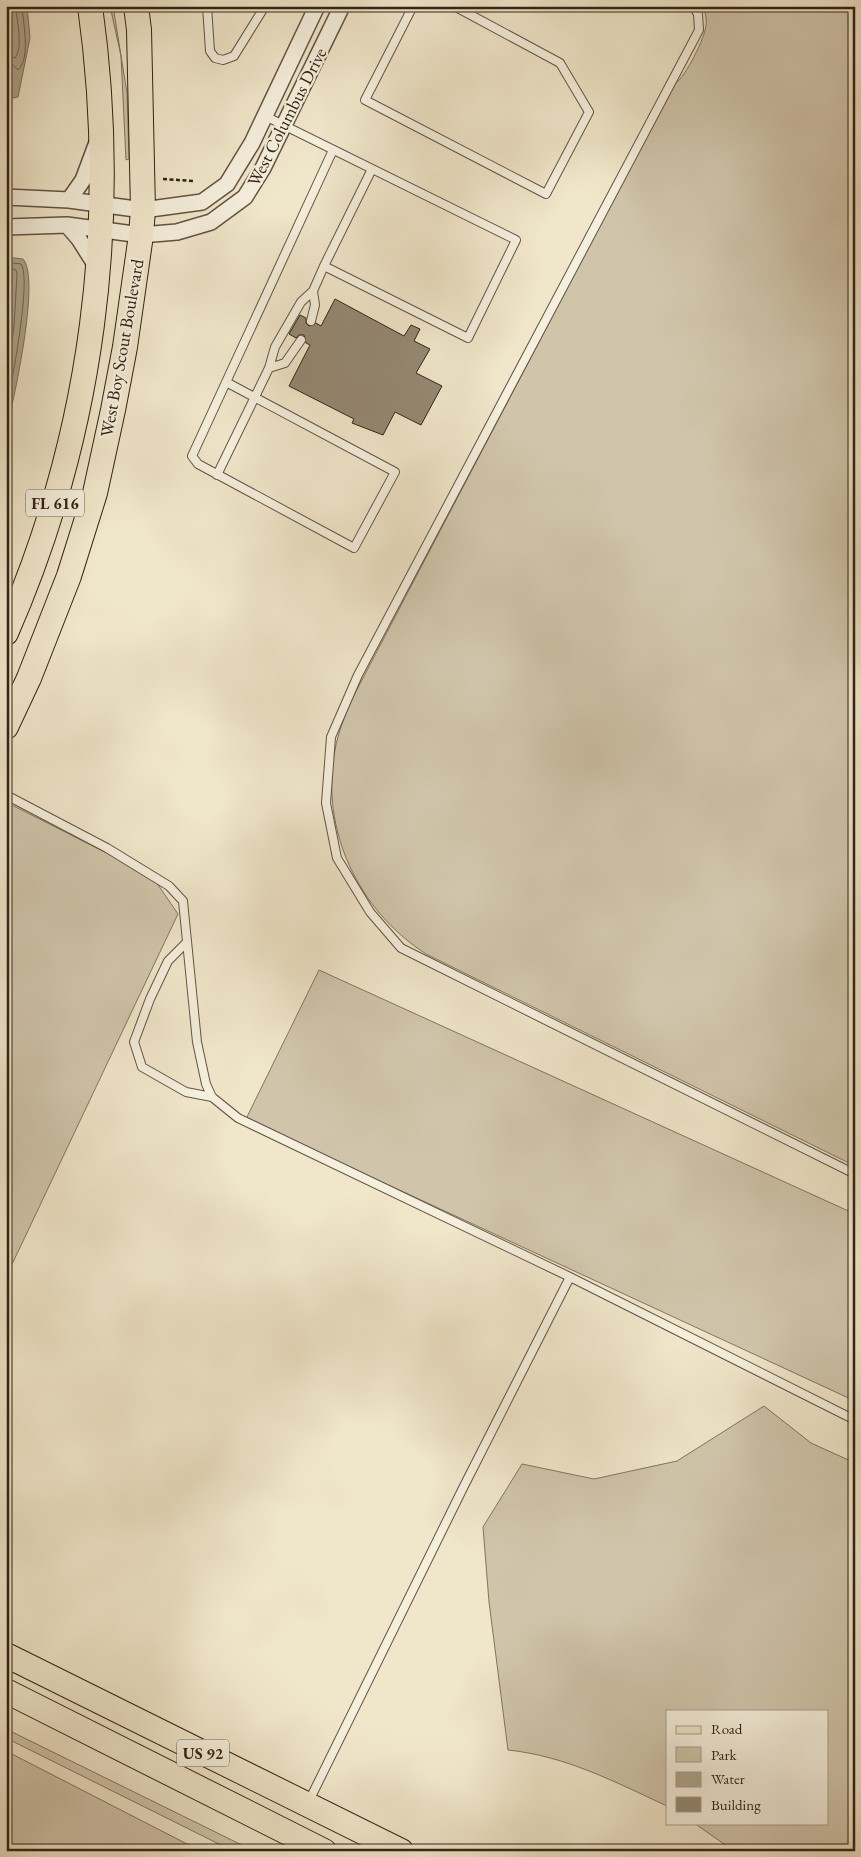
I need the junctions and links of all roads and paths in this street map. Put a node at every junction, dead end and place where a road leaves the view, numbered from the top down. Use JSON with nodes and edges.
{"nodes":[{"id":1,"x":90,"y":6,"type":"edge"},
{"id":2,"x":119,"y":6,"type":"edge"},
{"id":3,"x":136,"y":6,"type":"edge"},
{"id":4,"x":206,"y":6,"type":"edge"},
{"id":5,"x":256,"y":6,"type":"edge"},
{"id":6,"x":317,"y":6,"type":"edge"},
{"id":7,"x":342,"y":6,"type":"edge"},
{"id":8,"x":413,"y":6,"type":"edge"},
{"id":9,"x":454,"y":6,"type":"edge"},
{"id":10,"x":693,"y":6,"type":"edge"},
{"id":11,"x":263,"y":10,"type":"edge"},
{"id":12,"x":140,"y":78,"type":"junction"},
{"id":13,"x":265,"y":116,"type":"junction"},
{"id":14,"x":284,"y":125,"type":"junction"},
{"id":15,"x":100,"y":134,"type":"junction"},
{"id":16,"x":333,"y":150,"type":"junction"},
{"id":17,"x":372,"y":169,"type":"junction"},
{"id":18,"x":163,"y":179,"type":"dead end"},
{"id":19,"x":193,"y":181,"type":"dead end"},
{"id":20,"x":6,"y":197,"type":"edge"},
{"id":21,"x":69,"y":200,"type":"junction"},
{"id":22,"x":103,"y":204,"type":"junction"},
{"id":23,"x":142,"y":210,"type":"junction"},
{"id":24,"x":67,"y":225,"type":"junction"},
{"id":25,"x":6,"y":227,"type":"edge"},
{"id":26,"x":102,"y":230,"type":"junction"},
{"id":27,"x":141,"y":236,"type":"junction"},
{"id":28,"x":324,"y":266,"type":"junction"},
{"id":29,"x":98,"y":270,"type":"junction"},
{"id":30,"x":313,"y":291,"type":"junction"},
{"id":31,"x":311,"y":321,"type":"dead end"},
{"id":32,"x":301,"y":340,"type":"dead end"},
{"id":33,"x":269,"y":368,"type":"junction"},
{"id":34,"x":226,"y":382,"type":"junction"},
{"id":35,"x":255,"y":397,"type":"junction"},
{"id":36,"x":217,"y":475,"type":"junction"},
{"id":37,"x":6,"y":633,"type":"edge"},
{"id":38,"x":6,"y":727,"type":"edge"},
{"id":39,"x":6,"y":795,"type":"edge"},
{"id":40,"x":187,"y":942,"type":"junction"},
{"id":41,"x":212,"y":1097,"type":"junction"},
{"id":42,"x":855,"y":1174,"type":"edge"},
{"id":43,"x":570,"y":1276,"type":"junction"},
{"id":44,"x":855,"y":1420,"type":"edge"},
{"id":45,"x":6,"y":1655,"type":"edge"},
{"id":46,"x":6,"y":1691,"type":"edge"},
{"id":47,"x":307,"y":1804,"type":"junction"},
{"id":48,"x":324,"y":1851,"type":"edge"},
{"id":49,"x":401,"y":1851,"type":"edge"}],
"edges":[{"from":1,"to":15,"type":"main road","name":"West Boy Scout Boulevard","number":"FL 616"},
{"from":2,"to":12,"type":"main road"},
{"from":3,"to":12,"type":"main road","name":"West Boy Scout Boulevard","number":"FL 616"},
{"from":4,"to":11,"type":"lane"},
{"from":5,"to":11,"type":"lane"},
{"from":6,"to":13,"type":"street","name":"West Columbus Drive"},
{"from":7,"to":14,"type":"street","name":"West Columbus Drive"},
{"from":8,"to":9,"type":"lane"},
{"from":10,"to":42,"type":"lane"},
{"from":12,"to":23,"type":"main road","name":"West Boy Scout Boulevard","number":"FL 616"},
{"from":13,"to":14,"type":"lane"},
{"from":13,"to":23,"type":"street","name":"West Columbus Drive"},
{"from":14,"to":16,"type":"lane"},
{"from":14,"to":27,"type":"street","name":"West Columbus Drive"},
{"from":15,"to":21,"type":"street"},
{"from":15,"to":22,"type":"main road","name":"West Boy Scout Boulevard","number":"FL 616"},
{"from":16,"to":17,"type":"lane"},
{"from":16,"to":34,"type":"lane"},
{"from":17,"to":28,"type":"lane"},
{"from":17,"to":28,"type":"lane"},
{"from":18,"to":19,"type":"path"},
{"from":20,"to":21,"type":"street","name":"West Columbus Drive"},
{"from":21,"to":22,"type":"street","name":"West Columbus Drive"},
{"from":22,"to":23,"type":"street","name":"West Columbus Drive"},
{"from":22,"to":26,"type":"main road","name":"West Boy Scout Boulevard","number":"FL 616"},
{"from":23,"to":27,"type":"main road","name":"West Boy Scout Boulevard","number":"FL 616"},
{"from":24,"to":25,"type":"street","name":"West Columbus Drive"},
{"from":24,"to":26,"type":"street","name":"West Columbus Drive"},
{"from":24,"to":29,"type":"street"},
{"from":26,"to":27,"type":"street","name":"West Columbus Drive"},
{"from":26,"to":29,"type":"main road","name":"West Boy Scout Boulevard","number":"FL 616"},
{"from":27,"to":38,"type":"main road","name":"West Boy Scout Boulevard","number":"FL 616"},
{"from":28,"to":30,"type":"lane"},
{"from":29,"to":37,"type":"main road","name":"West Boy Scout Boulevard","number":"FL 616"},
{"from":30,"to":31,"type":"lane"},
{"from":30,"to":33,"type":"lane"},
{"from":32,"to":33,"type":"lane"},
{"from":33,"to":35,"type":"lane"},
{"from":34,"to":35,"type":"lane"},
{"from":34,"to":36,"type":"lane"},
{"from":35,"to":36,"type":"lane"},
{"from":35,"to":36,"type":"lane"},
{"from":39,"to":40,"type":"lane"},
{"from":40,"to":41,"type":"lane"},
{"from":40,"to":41,"type":"lane"},
{"from":41,"to":43,"type":"lane"},
{"from":43,"to":44,"type":"lane"},
{"from":43,"to":47,"type":"lane"},
{"from":45,"to":47,"type":"main road","number":"US 92"},
{"from":46,"to":48,"type":"main road","number":"US 92"},
{"from":47,"to":49,"type":"main road","number":"US 92"}]}
